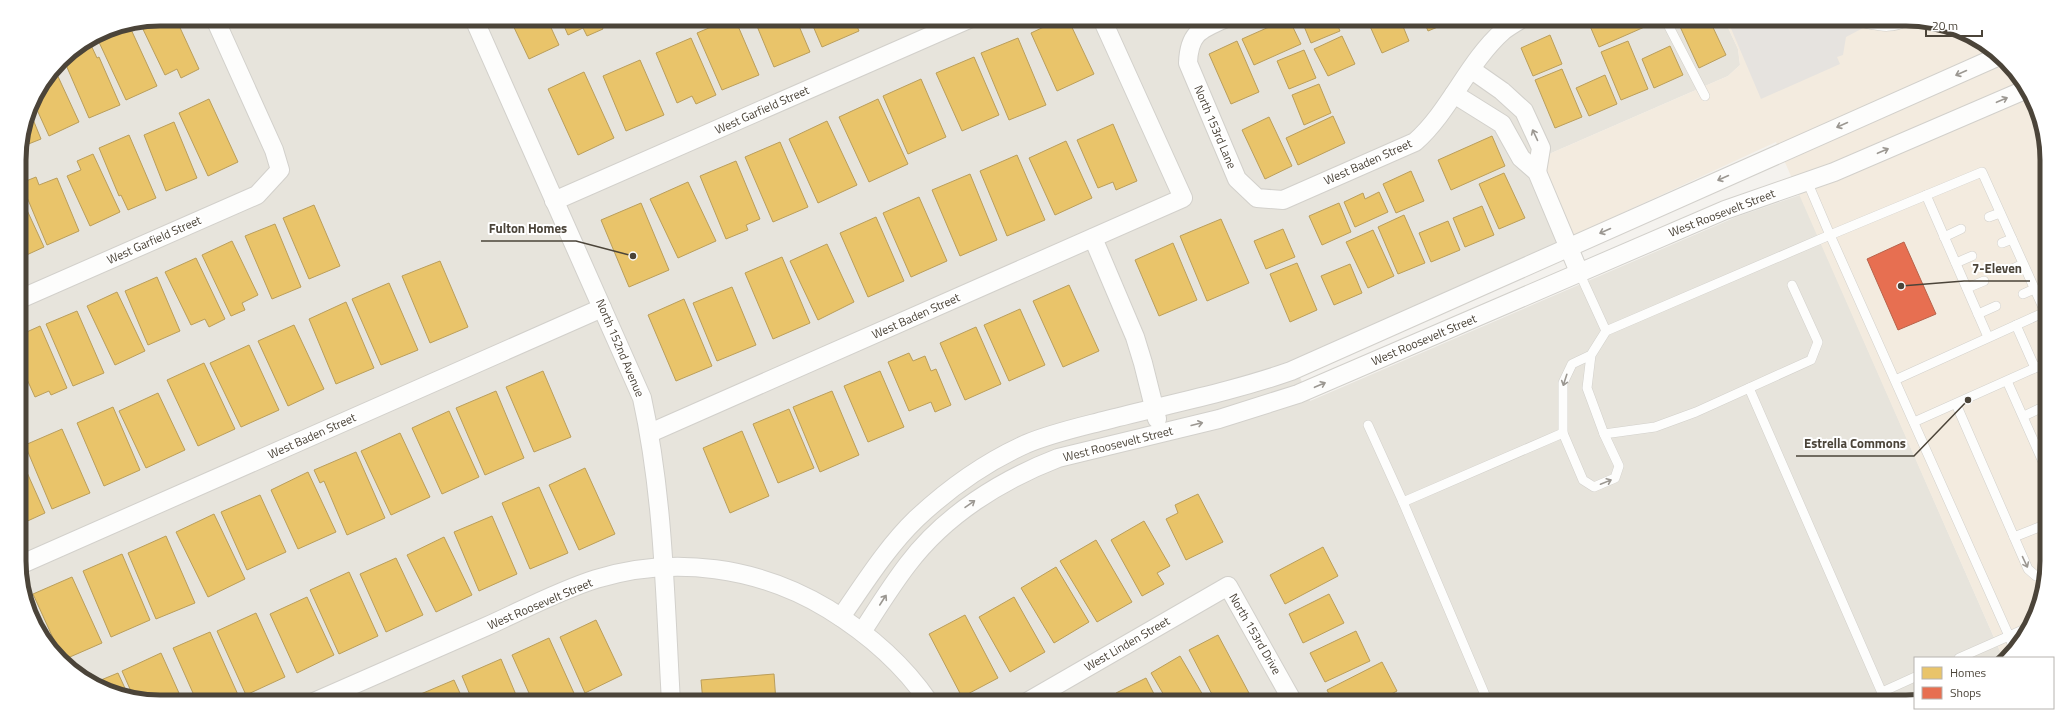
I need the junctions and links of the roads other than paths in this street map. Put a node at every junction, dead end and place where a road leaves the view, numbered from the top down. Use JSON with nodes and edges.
{"nodes":[{"id":1,"x":218,"y":26,"type":"edge"},
{"id":2,"x":477,"y":26,"type":"edge"},
{"id":3,"x":953,"y":26,"type":"edge"},
{"id":4,"x":1105,"y":26,"type":"edge"},
{"id":5,"x":1213,"y":26,"type":"edge"},
{"id":6,"x":1511,"y":26,"type":"edge"},
{"id":7,"x":1669,"y":26,"type":"edge"},
{"id":8,"x":1876,"y":26,"type":"edge"},
{"id":9,"x":1895,"y":26,"type":"edge"},
{"id":10,"x":1993,"y":59,"type":"edge"},
{"id":11,"x":1472,"y":70,"type":"junction"},
{"id":12,"x":2022,"y":92,"type":"edge"},
{"id":13,"x":1454,"y":94,"type":"junction"},
{"id":14,"x":1704,"y":96,"type":"dead end"},
{"id":15,"x":1515,"y":102,"type":"junction"},
{"id":16,"x":1498,"y":122,"type":"junction"},
{"id":17,"x":1536,"y":172,"type":"junction"},
{"id":18,"x":1807,"y":181,"type":"junction"},
{"id":19,"x":1926,"y":195,"type":"junction"},
{"id":20,"x":1257,"y":198,"type":"joint"},
{"id":21,"x":554,"y":201,"type":"junction"},
{"id":22,"x":2000,"y":213,"type":"junction"},
{"id":23,"x":1989,"y":217,"type":"dead end"},
{"id":24,"x":1961,"y":230,"type":"dead end"},
{"id":25,"x":1830,"y":235,"type":"junction"},
{"id":26,"x":1944,"y":237,"type":"junction"},
{"id":27,"x":1093,"y":238,"type":"junction"},
{"id":28,"x":2012,"y":239,"type":"junction"},
{"id":29,"x":2002,"y":243,"type":"dead end"},
{"id":30,"x":1568,"y":248,"type":"junction"},
{"id":31,"x":1972,"y":256,"type":"dead end"},
{"id":32,"x":1956,"y":263,"type":"junction"},
{"id":33,"x":2023,"y":264,"type":"junction"},
{"id":34,"x":2012,"y":269,"type":"dead end"},
{"id":35,"x":1579,"y":272,"type":"junction"},
{"id":36,"x":1984,"y":281,"type":"dead end"},
{"id":37,"x":1792,"y":286,"type":"dead end"},
{"id":38,"x":1967,"y":288,"type":"junction"},
{"id":39,"x":2034,"y":289,"type":"junction"},
{"id":40,"x":2023,"y":294,"type":"dead end"},
{"id":41,"x":26,"y":296,"type":"edge"},
{"id":42,"x":2040,"y":302,"type":"edge"},
{"id":43,"x":1996,"y":306,"type":"dead end"},
{"id":44,"x":602,"y":308,"type":"junction"},
{"id":45,"x":1978,"y":314,"type":"junction"},
{"id":46,"x":2040,"y":314,"type":"edge"},
{"id":47,"x":2016,"y":325,"type":"junction"},
{"id":48,"x":1606,"y":331,"type":"junction"},
{"id":49,"x":1988,"y":337,"type":"junction"},
{"id":50,"x":1591,"y":355,"type":"junction"},
{"id":51,"x":2040,"y":366,"type":"edge"},
{"id":52,"x":2035,"y":368,"type":"junction"},
{"id":53,"x":1894,"y":380,"type":"junction"},
{"id":54,"x":2007,"y":381,"type":"junction"},
{"id":55,"x":1749,"y":388,"type":"junction"},
{"id":56,"x":1956,"y":404,"type":"junction"},
{"id":57,"x":1154,"y":408,"type":"junction"},
{"id":58,"x":2040,"y":408,"type":"edge"},
{"id":59,"x":2024,"y":416,"type":"junction"},
{"id":60,"x":1914,"y":422,"type":"junction"},
{"id":61,"x":1368,"y":425,"type":"dead end"},
{"id":62,"x":650,"y":433,"type":"junction"},
{"id":63,"x":1160,"y":433,"type":"junction"},
{"id":64,"x":1563,"y":434,"type":"junction"},
{"id":65,"x":1604,"y":434,"type":"junction"},
{"id":66,"x":2040,"y":454,"type":"edge"},
{"id":67,"x":1403,"y":502,"type":"junction"},
{"id":68,"x":2040,"y":527,"type":"edge"},
{"id":69,"x":2014,"y":537,"type":"junction"},
{"id":70,"x":26,"y":562,"type":"edge"},
{"id":71,"x":662,"y":567,"type":"junction"},
{"id":72,"x":2039,"y":576,"type":"edge"},
{"id":73,"x":1228,"y":586,"type":"joint"},
{"id":74,"x":841,"y":617,"type":"junction"},
{"id":75,"x":2020,"y":631,"type":"edge"},
{"id":76,"x":862,"y":632,"type":"junction"},
{"id":77,"x":2009,"y":636,"type":"junction"},
{"id":78,"x":2012,"y":643,"type":"edge"},
{"id":79,"x":1961,"y":657,"type":"edge"},
{"id":80,"x":1914,"y":678,"type":"edge"},
{"id":81,"x":1882,"y":692,"type":"junction"},
{"id":82,"x":330,"y":695,"type":"edge"},
{"id":83,"x":671,"y":695,"type":"edge"},
{"id":84,"x":923,"y":695,"type":"edge"},
{"id":85,"x":1039,"y":695,"type":"edge"},
{"id":86,"x":1290,"y":695,"type":"edge"},
{"id":87,"x":1485,"y":695,"type":"edge"},
{"id":88,"x":1883,"y":695,"type":"edge"}],
"edges":[{"from":1,"to":41,"type":"street","name":"West Garfield Street"},
{"from":2,"to":21,"type":"street","name":"North 152nd Avenue"},
{"from":3,"to":21,"type":"street","name":"West Garfield Street"},
{"from":4,"to":27,"type":"street","name":"West Baden Street"},
{"from":5,"to":20,"type":"street","name":"North 153rd Lane"},
{"from":6,"to":11,"type":"street","name":"West Baden Street"},
{"from":7,"to":14,"type":"lane"},
{"from":8,"to":9,"type":"lane"},
{"from":10,"to":30,"type":"street","name":"West Roosevelt Street","one_way":true},
{"from":11,"to":13,"type":"street","name":"West Baden Street"},
{"from":11,"to":15,"type":"street"},
{"from":18,"to":12,"type":"street","name":"West Roosevelt Street","one_way":true},
{"from":13,"to":16,"type":"street"},
{"from":13,"to":20,"type":"street","name":"West Baden Street"},
{"from":15,"to":16,"type":"street"},
{"from":17,"to":15,"type":"street","one_way":true},
{"from":16,"to":17,"type":"street"},
{"from":17,"to":30,"type":"street"},
{"from":18,"to":25,"type":"lane"},
{"from":18,"to":35,"type":"street","name":"West Roosevelt Street"},
{"from":19,"to":22,"type":"lane"},
{"from":19,"to":25,"type":"lane"},
{"from":19,"to":26,"type":"lane"},
{"from":21,"to":44,"type":"street","name":"North 152nd Avenue"},
{"from":22,"to":23,"type":"lane"},
{"from":22,"to":28,"type":"lane"},
{"from":24,"to":26,"type":"lane"},
{"from":25,"to":48,"type":"lane"},
{"from":25,"to":53,"type":"lane"},
{"from":26,"to":32,"type":"lane"},
{"from":27,"to":57,"type":"street"},
{"from":27,"to":62,"type":"street","name":"West Baden Street"},
{"from":28,"to":29,"type":"lane"},
{"from":28,"to":33,"type":"lane"},
{"from":30,"to":35,"type":"street"},
{"from":30,"to":57,"type":"street","name":"West Roosevelt Street"},
{"from":31,"to":32,"type":"lane"},
{"from":32,"to":38,"type":"lane"},
{"from":33,"to":34,"type":"lane"},
{"from":33,"to":39,"type":"lane"},
{"from":35,"to":48,"type":"lane"},
{"from":63,"to":35,"type":"street","name":"West Roosevelt Street","one_way":true},
{"from":36,"to":38,"type":"lane"},
{"from":37,"to":55,"type":"lane"},
{"from":38,"to":45,"type":"lane"},
{"from":39,"to":40,"type":"lane"},
{"from":39,"to":42,"type":"lane"},
{"from":43,"to":45,"type":"lane"},
{"from":44,"to":62,"type":"street","name":"North 152nd Avenue"},
{"from":44,"to":70,"type":"street","name":"West Baden Street"},
{"from":45,"to":49,"type":"lane"},
{"from":46,"to":47,"type":"lane"},
{"from":47,"to":49,"type":"lane"},
{"from":47,"to":52,"type":"lane"},
{"from":48,"to":50,"type":"lane"},
{"from":49,"to":53,"type":"lane"},
{"from":50,"to":64,"type":"lane","one_way":true},
{"from":50,"to":65,"type":"lane"},
{"from":51,"to":52,"type":"lane"},
{"from":52,"to":54,"type":"lane"},
{"from":53,"to":60,"type":"lane"},
{"from":54,"to":56,"type":"lane"},
{"from":54,"to":59,"type":"lane"},
{"from":55,"to":65,"type":"lane"},
{"from":55,"to":81,"type":"lane"},
{"from":56,"to":60,"type":"lane"},
{"from":56,"to":69,"type":"lane"},
{"from":57,"to":63,"type":"street"},
{"from":57,"to":74,"type":"street","name":"West Roosevelt Street"},
{"from":58,"to":59,"type":"lane"},
{"from":59,"to":66,"type":"lane"},
{"from":60,"to":77,"type":"lane"},
{"from":61,"to":67,"type":"lane"},
{"from":62,"to":71,"type":"street","name":"North 152nd Avenue"},
{"from":76,"to":63,"type":"street","name":"West Roosevelt Street","one_way":true},
{"from":64,"to":65,"type":"lane","one_way":true},
{"from":64,"to":67,"type":"lane"},
{"from":67,"to":87,"type":"lane"},
{"from":68,"to":69,"type":"lane"},
{"from":69,"to":72,"type":"lane","one_way":true},
{"from":71,"to":74,"type":"street","name":"West Roosevelt Street"},
{"from":71,"to":82,"type":"street","name":"West Roosevelt Street"},
{"from":71,"to":83,"type":"street","name":"North 152nd Avenue"},
{"from":73,"to":85,"type":"street","name":"West Linden Street"},
{"from":73,"to":86,"type":"street","name":"North 153rd Drive"},
{"from":74,"to":76,"type":"street","name":"West Roosevelt Street"},
{"from":75,"to":77,"type":"lane"},
{"from":76,"to":84,"type":"street","name":"West Roosevelt Street"},
{"from":77,"to":78,"type":"lane"},
{"from":77,"to":79,"type":"lane"},
{"from":80,"to":81,"type":"lane"},
{"from":81,"to":88,"type":"lane"}]}
